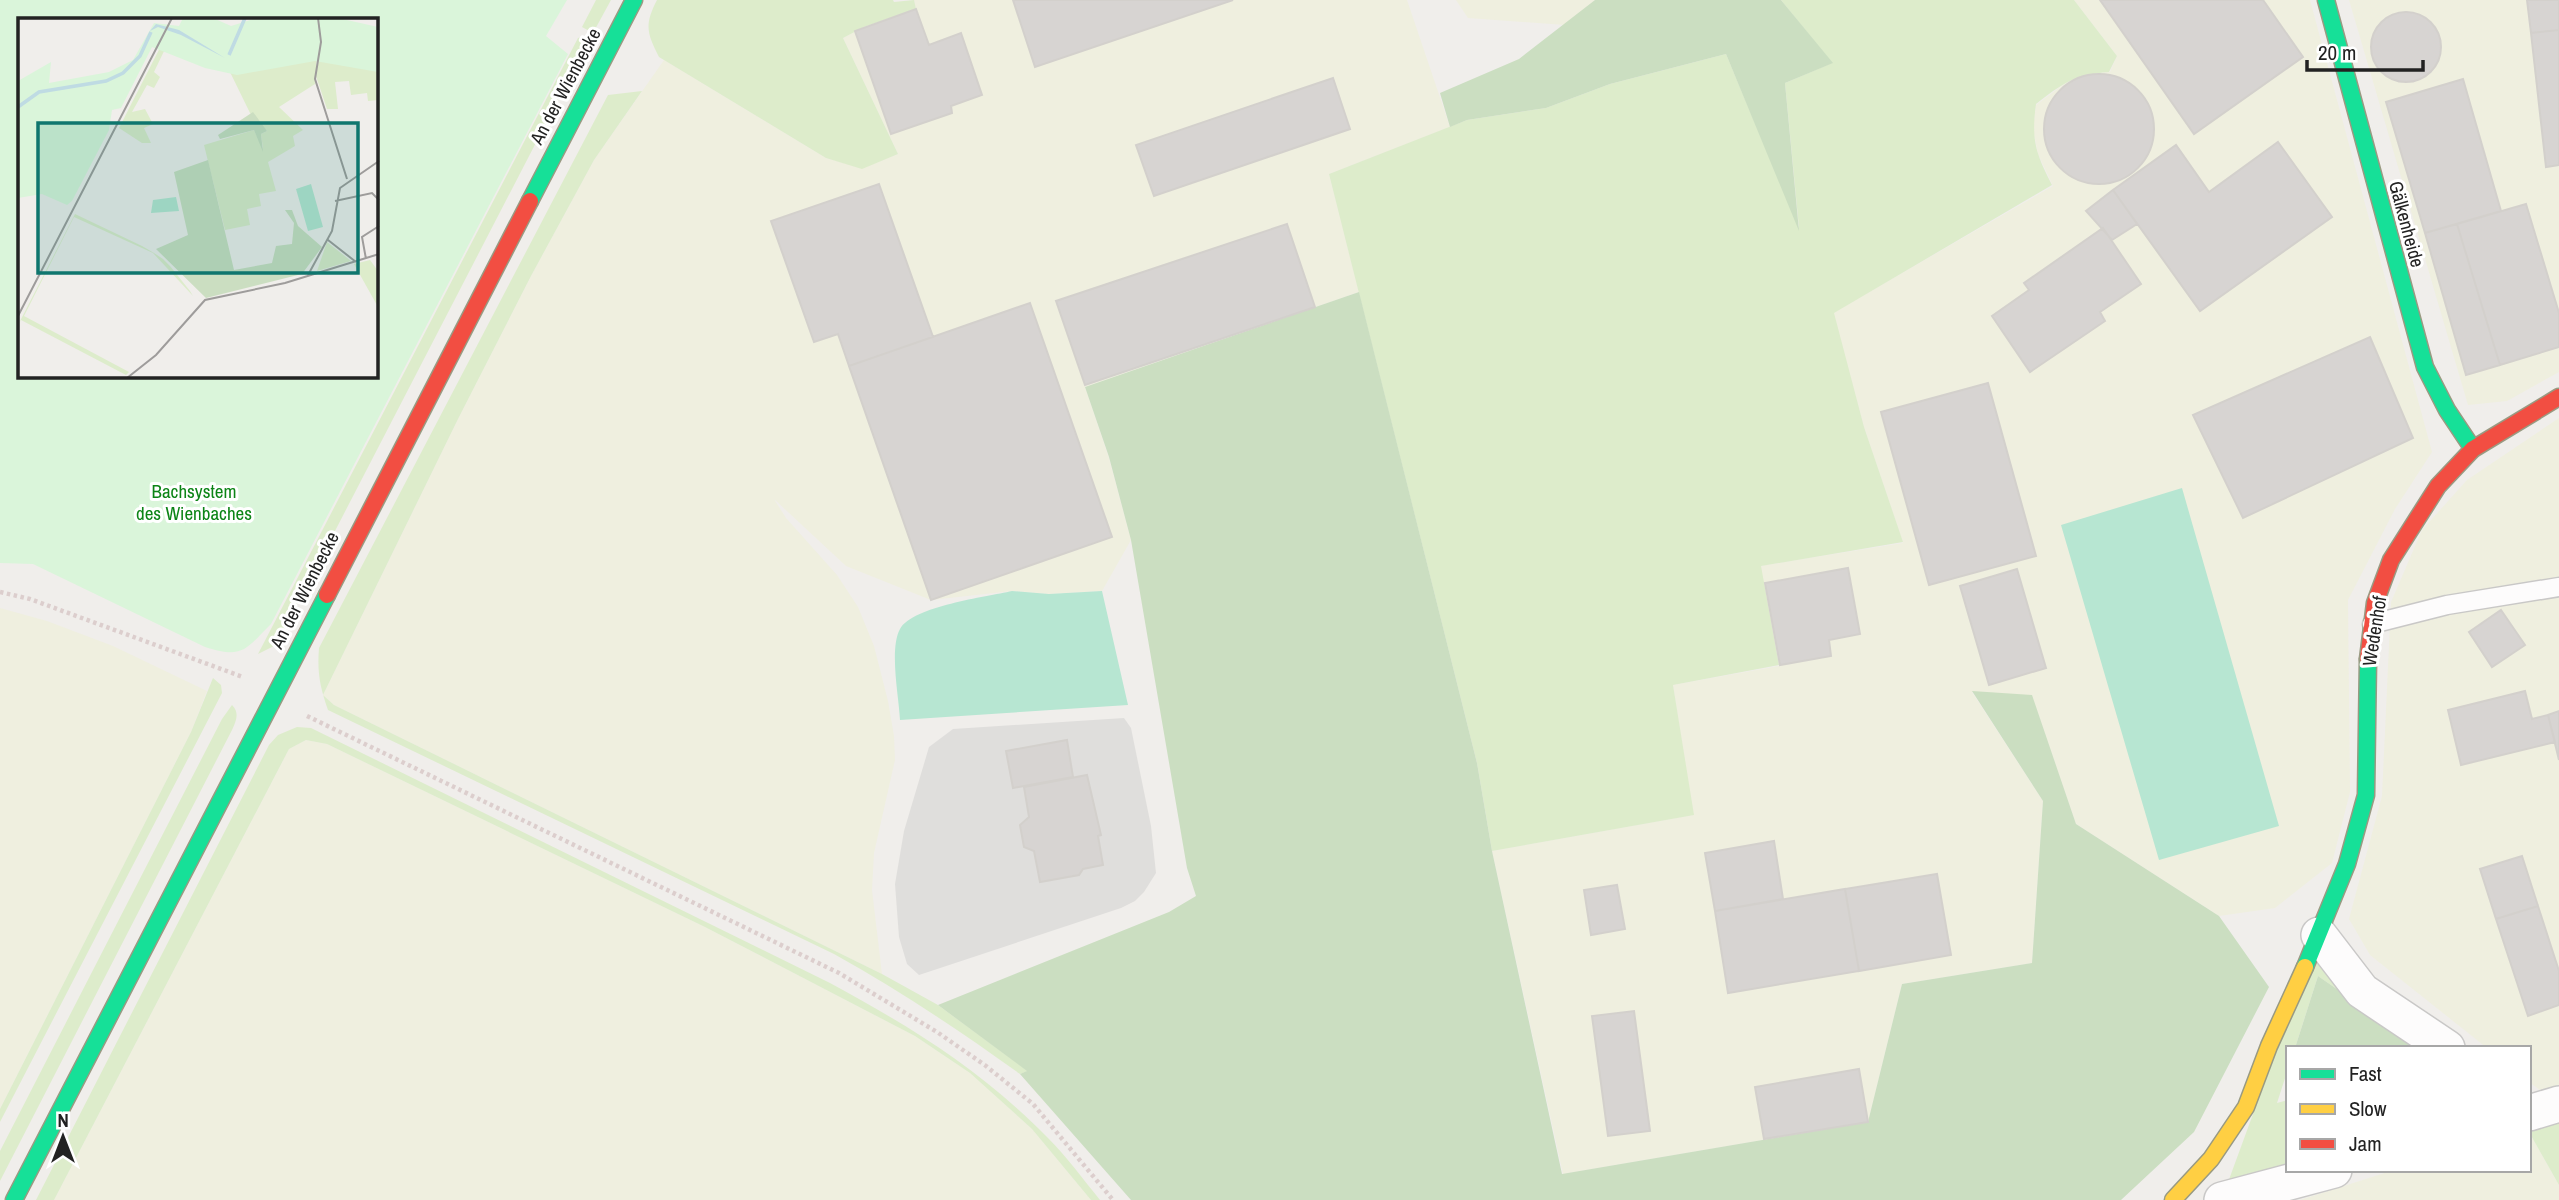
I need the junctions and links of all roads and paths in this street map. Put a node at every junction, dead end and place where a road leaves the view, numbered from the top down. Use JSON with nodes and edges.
{"nodes":[{"id":1,"x":634,"y":0,"type":"edge"},
{"id":2,"x":2326,"y":0,"type":"edge"},
{"id":3,"x":2559,"y":397,"type":"edge"},
{"id":4,"x":2473,"y":449,"type":"junction"},
{"id":5,"x":2559,"y":587,"type":"edge"},
{"id":6,"x":0,"y":592,"type":"edge"},
{"id":7,"x":2372,"y":624,"type":"junction"},
{"id":8,"x":240,"y":674,"type":"dead end"},
{"id":9,"x":271,"y":699,"type":"junction"},
{"id":10,"x":2319,"y":935,"type":"junction"},
{"id":11,"x":2443,"y":1046,"type":"edge"},
{"id":12,"x":2327,"y":1172,"type":"edge"},
{"id":13,"x":14,"y":1200,"type":"edge"},
{"id":14,"x":1113,"y":1200,"type":"edge"},
{"id":15,"x":2173,"y":1200,"type":"edge"},
{"id":16,"x":2222,"y":1200,"type":"edge"}],
"edges":[{"from":1,"to":9,"type":"street","name":"An der Wienbecke"},
{"from":2,"to":4,"type":"street","name":"Gälkenheide"},
{"from":3,"to":4,"type":"street","name":"Wedenhof"},
{"from":4,"to":7,"type":"street","name":"Wedenhof"},
{"from":5,"to":7,"type":"lane"},
{"from":6,"to":8,"type":"path"},
{"from":7,"to":10,"type":"street","name":"Wedenhof"},
{"from":9,"to":13,"type":"street","name":"An der Wienbecke"},
{"from":9,"to":14,"type":"path"},
{"from":10,"to":11,"type":"street"},
{"from":10,"to":15,"type":"street","name":"Wedenhof"},
{"from":12,"to":16,"type":"street"}]}
